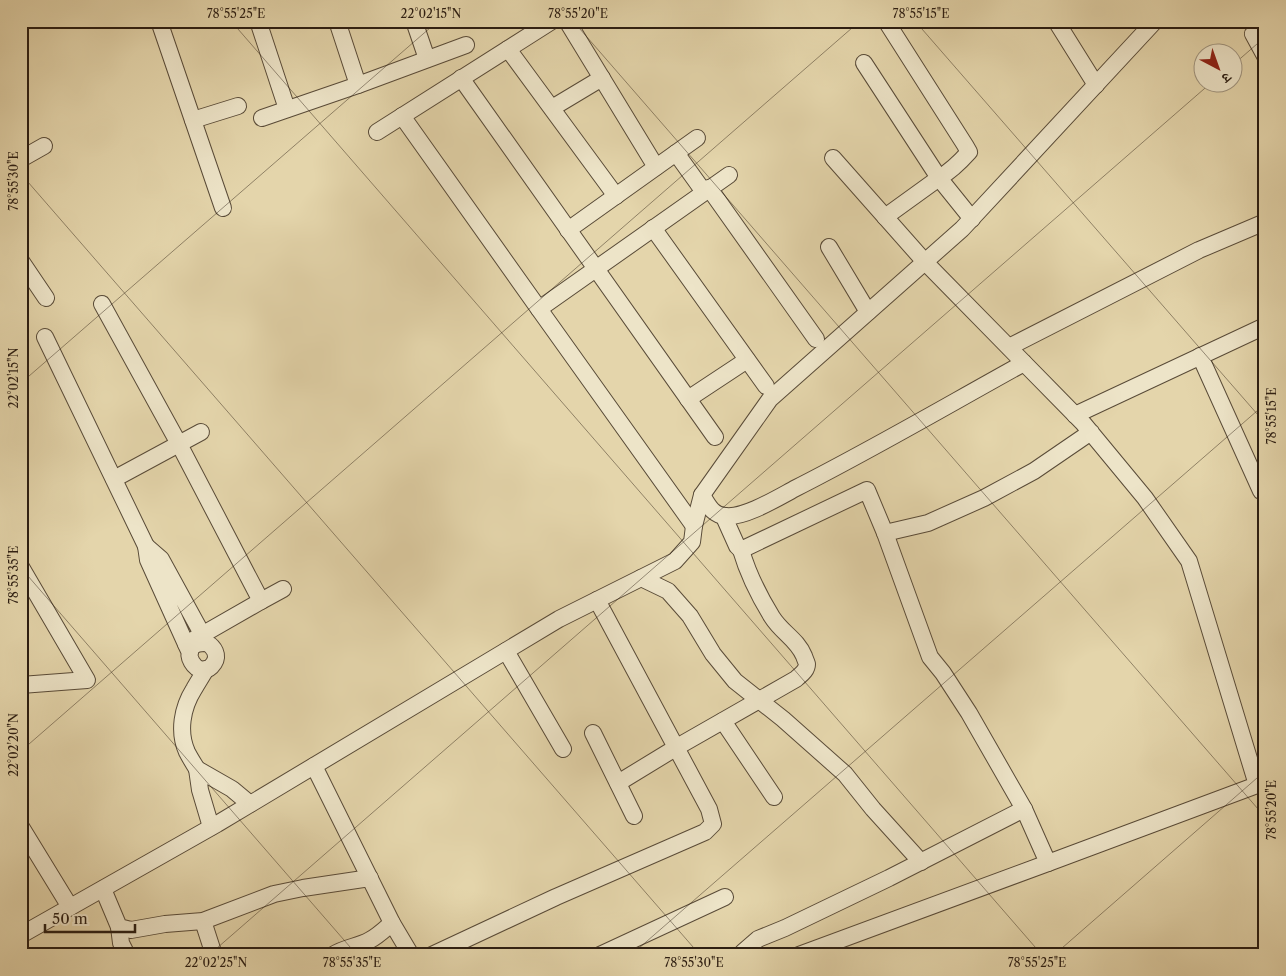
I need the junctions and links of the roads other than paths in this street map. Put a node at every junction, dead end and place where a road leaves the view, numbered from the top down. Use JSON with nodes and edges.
{"nodes":[{"id":1,"x":159,"y":21,"type":"edge"},
{"id":2,"x":258,"y":21,"type":"edge"},
{"id":3,"x":337,"y":21,"type":"edge"},
{"id":4,"x":414,"y":21,"type":"edge"},
{"id":5,"x":552,"y":21,"type":"edge"},
{"id":6,"x":567,"y":21,"type":"edge"},
{"id":7,"x":886,"y":21,"type":"edge"},
{"id":8,"x":1056,"y":21,"type":"edge"},
{"id":9,"x":1155,"y":21,"type":"edge"},
{"id":10,"x":1265,"y":23,"type":"edge"},
{"id":11,"x":466,"y":45,"type":"dead end"},
{"id":12,"x":508,"y":49,"type":"junction"},
{"id":13,"x":1265,"y":56,"type":"edge"},
{"id":14,"x":427,"y":59,"type":"junction"},
{"id":15,"x":864,"y":63,"type":"dead end"},
{"id":16,"x":461,"y":78,"type":"junction"},
{"id":17,"x":602,"y":78,"type":"junction"},
{"id":18,"x":358,"y":85,"type":"junction"},
{"id":19,"x":1096,"y":85,"type":"junction"},
{"id":20,"x":238,"y":106,"type":"dead end"},
{"id":21,"x":552,"y":108,"type":"junction"},
{"id":22,"x":286,"y":109,"type":"junction"},
{"id":23,"x":402,"y":116,"type":"junction"},
{"id":24,"x":262,"y":118,"type":"dead end"},
{"id":25,"x":193,"y":120,"type":"junction"},
{"id":26,"x":377,"y":132,"type":"dead end"},
{"id":27,"x":697,"y":138,"type":"dead end"},
{"id":28,"x":44,"y":146,"type":"dead end"},
{"id":29,"x":676,"y":153,"type":"junction"},
{"id":30,"x":833,"y":158,"type":"dead end"},
{"id":31,"x":21,"y":159,"type":"edge"},
{"id":32,"x":656,"y":167,"type":"junction"},
{"id":33,"x":729,"y":174,"type":"dead end"},
{"id":34,"x":939,"y":178,"type":"junction"},
{"id":35,"x":707,"y":190,"type":"junction"},
{"id":36,"x":616,"y":196,"type":"junction"},
{"id":37,"x":224,"y":208,"type":"dead end"},
{"id":38,"x":885,"y":217,"type":"junction"},
{"id":39,"x":972,"y":219,"type":"junction"},
{"id":40,"x":1265,"y":222,"type":"edge"},
{"id":41,"x":653,"y":228,"type":"junction"},
{"id":42,"x":568,"y":230,"type":"junction"},
{"id":43,"x":828,"y":247,"type":"dead end"},
{"id":44,"x":21,"y":261,"type":"edge"},
{"id":45,"x":925,"y":262,"type":"junction"},
{"id":46,"x":595,"y":269,"type":"junction"},
{"id":47,"x":46,"y":298,"type":"dead end"},
{"id":48,"x":102,"y":304,"type":"dead end"},
{"id":49,"x":538,"y":309,"type":"junction"},
{"id":50,"x":868,"y":312,"type":"junction"},
{"id":51,"x":1265,"y":326,"type":"edge"},
{"id":52,"x":45,"y":336,"type":"dead end"},
{"id":53,"x":816,"y":339,"type":"dead end"},
{"id":54,"x":1009,"y":347,"type":"junction"},
{"id":55,"x":1200,"y":356,"type":"junction"},
{"id":56,"x":747,"y":360,"type":"junction"},
{"id":57,"x":1024,"y":363,"type":"junction"},
{"id":58,"x":766,"y":386,"type":"dead end"},
{"id":59,"x":688,"y":399,"type":"junction"},
{"id":60,"x":1075,"y":415,"type":"junction"},
{"id":61,"x":201,"y":432,"type":"dead end"},
{"id":62,"x":1091,"y":432,"type":"junction"},
{"id":63,"x":715,"y":437,"type":"dead end"},
{"id":64,"x":179,"y":444,"type":"junction"},
{"id":65,"x":114,"y":479,"type":"junction"},
{"id":66,"x":1260,"y":491,"type":"dead end"},
{"id":67,"x":702,"y":495,"type":"junction"},
{"id":68,"x":724,"y":516,"type":"junction"},
{"id":69,"x":694,"y":526,"type":"junction"},
{"id":70,"x":885,"y":533,"type":"junction"},
{"id":71,"x":146,"y":546,"type":"junction"},
{"id":72,"x":741,"y":550,"type":"junction"},
{"id":73,"x":21,"y":567,"type":"edge"},
{"id":74,"x":641,"y":578,"type":"junction"},
{"id":75,"x":283,"y":589,"type":"dead end"},
{"id":76,"x":597,"y":600,"type":"junction"},
{"id":77,"x":261,"y":601,"type":"junction"},
{"id":78,"x":204,"y":639,"type":"junction"},
{"id":79,"x":188,"y":649,"type":"junction"},
{"id":80,"x":506,"y":651,"type":"junction"},
{"id":81,"x":206,"y":669,"type":"junction"},
{"id":82,"x":21,"y":685,"type":"edge"},
{"id":83,"x":759,"y":700,"type":"junction"},
{"id":84,"x":723,"y":721,"type":"junction"},
{"id":85,"x":593,"y":733,"type":"dead end"},
{"id":86,"x":677,"y":747,"type":"junction"},
{"id":87,"x":563,"y":749,"type":"dead end"},
{"id":88,"x":314,"y":766,"type":"junction"},
{"id":89,"x":197,"y":769,"type":"junction"},
{"id":90,"x":618,"y":783,"type":"junction"},
{"id":91,"x":774,"y":797,"type":"dead end"},
{"id":92,"x":250,"y":804,"type":"junction"},
{"id":93,"x":1024,"y":809,"type":"junction"},
{"id":94,"x":634,"y":816,"type":"dead end"},
{"id":95,"x":211,"y":827,"type":"junction"},
{"id":96,"x":21,"y":828,"type":"edge"},
{"id":97,"x":920,"y":862,"type":"junction"},
{"id":98,"x":1048,"y":862,"type":"junction"},
{"id":99,"x":370,"y":878,"type":"junction"},
{"id":100,"x":102,"y":888,"type":"junction"},
{"id":101,"x":726,"y":897,"type":"dead end"},
{"id":102,"x":70,"y":907,"type":"junction"},
{"id":103,"x":203,"y":921,"type":"junction"},
{"id":104,"x":392,"y":923,"type":"junction"},
{"id":105,"x":119,"y":927,"type":"junction"},
{"id":106,"x":21,"y":934,"type":"edge"},
{"id":107,"x":127,"y":955,"type":"edge"},
{"id":108,"x":214,"y":955,"type":"edge"},
{"id":109,"x":333,"y":955,"type":"edge"},
{"id":110,"x":411,"y":955,"type":"edge"},
{"id":111,"x":432,"y":955,"type":"edge"},
{"id":112,"x":600,"y":955,"type":"edge"},
{"id":113,"x":742,"y":955,"type":"edge"},
{"id":114,"x":799,"y":955,"type":"edge"}],
"edges":[{"from":1,"to":25,"type":"street"},
{"from":2,"to":22,"type":"street"},
{"from":3,"to":18,"type":"street"},
{"from":4,"to":14,"type":"street"},
{"from":5,"to":12,"type":"street"},
{"from":6,"to":17,"type":"street"},
{"from":7,"to":34,"type":"street"},
{"from":8,"to":19,"type":"street"},
{"from":9,"to":19,"type":"street"},
{"from":10,"to":13,"type":"street"},
{"from":11,"to":14,"type":"street"},
{"from":12,"to":16,"type":"street"},
{"from":12,"to":21,"type":"street"},
{"from":14,"to":18,"type":"street"},
{"from":15,"to":34,"type":"street"},
{"from":16,"to":23,"type":"street"},
{"from":16,"to":42,"type":"street"},
{"from":17,"to":21,"type":"street"},
{"from":17,"to":32,"type":"street"},
{"from":18,"to":22,"type":"street"},
{"from":19,"to":39,"type":"street"},
{"from":20,"to":25,"type":"street"},
{"from":21,"to":36,"type":"street"},
{"from":22,"to":24,"type":"street"},
{"from":23,"to":26,"type":"street"},
{"from":23,"to":49,"type":"street"},
{"from":25,"to":37,"type":"street"},
{"from":27,"to":29,"type":"street"},
{"from":28,"to":31,"type":"street"},
{"from":29,"to":32,"type":"street"},
{"from":29,"to":35,"type":"street"},
{"from":30,"to":38,"type":"street"},
{"from":32,"to":36,"type":"street"},
{"from":33,"to":35,"type":"street"},
{"from":34,"to":38,"type":"street"},
{"from":34,"to":39,"type":"street"},
{"from":35,"to":41,"type":"street"},
{"from":35,"to":53,"type":"street"},
{"from":36,"to":42,"type":"street"},
{"from":38,"to":45,"type":"street"},
{"from":39,"to":45,"type":"street"},
{"from":40,"to":54,"type":"street"},
{"from":41,"to":46,"type":"street"},
{"from":41,"to":56,"type":"street"},
{"from":42,"to":46,"type":"street"},
{"from":43,"to":50,"type":"street"},
{"from":44,"to":47,"type":"street"},
{"from":45,"to":50,"type":"street"},
{"from":45,"to":54,"type":"street"},
{"from":46,"to":49,"type":"street"},
{"from":46,"to":59,"type":"street"},
{"from":48,"to":64,"type":"street"},
{"from":49,"to":69,"type":"street"},
{"from":50,"to":67,"type":"street"},
{"from":51,"to":55,"type":"street"},
{"from":52,"to":65,"type":"street"},
{"from":54,"to":57,"type":"street"},
{"from":55,"to":60,"type":"street"},
{"from":55,"to":66,"type":"street"},
{"from":56,"to":58,"type":"street"},
{"from":56,"to":59,"type":"street"},
{"from":57,"to":60,"type":"street"},
{"from":57,"to":68,"type":"street"},
{"from":59,"to":63,"type":"street"},
{"from":60,"to":62,"type":"street"},
{"from":61,"to":64,"type":"street"},
{"from":62,"to":70,"type":"street"},
{"from":62,"to":98,"type":"street"},
{"from":64,"to":65,"type":"street"},
{"from":64,"to":77,"type":"street"},
{"from":65,"to":71,"type":"street"},
{"from":67,"to":68,"type":"street"},
{"from":67,"to":69,"type":"street"},
{"from":68,"to":72,"type":"street"},
{"from":69,"to":74,"type":"street"},
{"from":70,"to":72,"type":"street"},
{"from":70,"to":93,"type":"street"},
{"from":71,"to":78,"type":"street"},
{"from":71,"to":79,"type":"street"},
{"from":72,"to":83,"type":"street"},
{"from":73,"to":82,"type":"street"},
{"from":74,"to":76,"type":"street"},
{"from":74,"to":83,"type":"street"},
{"from":75,"to":77,"type":"street"},
{"from":76,"to":80,"type":"street"},
{"from":76,"to":86,"type":"street"},
{"from":77,"to":78,"type":"street"},
{"from":78,"to":79,"type":"street"},
{"from":78,"to":81,"type":"street"},
{"from":79,"to":81,"type":"street"},
{"from":80,"to":87,"type":"street"},
{"from":80,"to":88,"type":"street"},
{"from":81,"to":89,"type":"street"},
{"from":83,"to":84,"type":"street"},
{"from":83,"to":97,"type":"street"},
{"from":84,"to":86,"type":"street"},
{"from":84,"to":91,"type":"street"},
{"from":85,"to":90,"type":"street"},
{"from":86,"to":90,"type":"street"},
{"from":86,"to":111,"type":"street"},
{"from":88,"to":92,"type":"street"},
{"from":88,"to":99,"type":"street"},
{"from":89,"to":92,"type":"street"},
{"from":89,"to":95,"type":"street"},
{"from":90,"to":94,"type":"street"},
{"from":92,"to":95,"type":"street"},
{"from":93,"to":97,"type":"street"},
{"from":93,"to":98,"type":"street"},
{"from":95,"to":100,"type":"street"},
{"from":96,"to":102,"type":"street"},
{"from":97,"to":113,"type":"street"},
{"from":98,"to":114,"type":"street"},
{"from":99,"to":103,"type":"street"},
{"from":99,"to":104,"type":"street"},
{"from":100,"to":102,"type":"street"},
{"from":100,"to":105,"type":"street"},
{"from":101,"to":112,"type":"street"},
{"from":102,"to":106,"type":"street"},
{"from":103,"to":105,"type":"street"},
{"from":103,"to":108,"type":"street"},
{"from":104,"to":109,"type":"street"},
{"from":104,"to":110,"type":"street"},
{"from":105,"to":107,"type":"street"}]}
